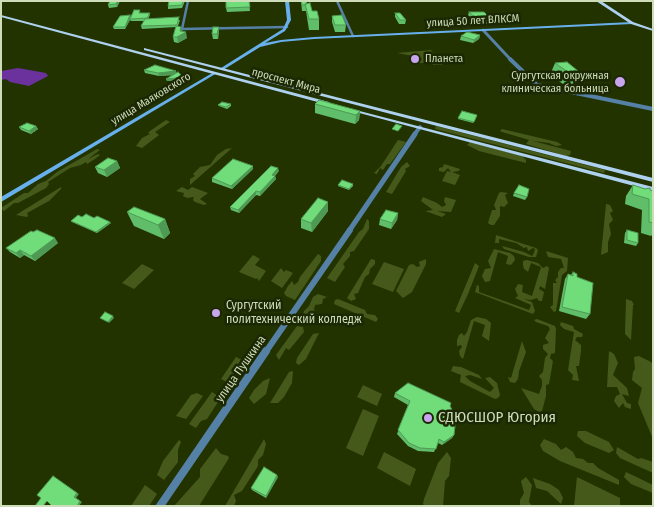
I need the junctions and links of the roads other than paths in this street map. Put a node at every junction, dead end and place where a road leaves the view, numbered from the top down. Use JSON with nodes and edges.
{"nodes":[{"id":1,"x":188,"y":1,"type":"edge"},
{"id":2,"x":287,"y":1,"type":"edge"},
{"id":3,"x":337,"y":1,"type":"edge"},
{"id":4,"x":598,"y":1,"type":"edge"},
{"id":5,"x":1,"y":12,"type":"edge"},
{"id":6,"x":1,"y":16,"type":"edge"},
{"id":7,"x":632,"y":23,"type":"junction"},
{"id":8,"x":287,"y":27,"type":"junction"},
{"id":9,"x":63,"y":28,"type":"junction"},
{"id":10,"x":483,"y":30,"type":"junction"},
{"id":11,"x":653,"y":30,"type":"edge"},
{"id":12,"x":56,"y":31,"type":"junction"},
{"id":13,"x":283,"y":31,"type":"junction"},
{"id":14,"x":353,"y":36,"type":"junction"},
{"id":15,"x":272,"y":38,"type":"junction"},
{"id":16,"x":314,"y":38,"type":"junction"},
{"id":17,"x":281,"y":41,"type":"junction"},
{"id":18,"x":259,"y":46,"type":"junction"},
{"id":19,"x":222,"y":68,"type":"junction"},
{"id":20,"x":215,"y":73,"type":"junction"},
{"id":21,"x":653,"y":109,"type":"edge"},
{"id":22,"x":422,"y":124,"type":"junction"},
{"id":23,"x":653,"y":180,"type":"edge"},
{"id":24,"x":653,"y":188,"type":"edge"},
{"id":25,"x":1,"y":200,"type":"edge"},
{"id":26,"x":160,"y":506,"type":"edge"}],
"edges":[{"from":1,"to":8,"type":"street"},
{"from":2,"to":8,"type":"main road"},
{"from":3,"to":14,"type":"street"},
{"from":4,"to":7,"type":"main road"},
{"from":5,"to":9,"type":"main road","name":"проспект Мира"},
{"from":6,"to":12,"type":"main road","name":"проспект Мира"},
{"from":7,"to":10,"type":"main road","name":"улица 50 лет ВЛКСМ"},
{"from":7,"to":11,"type":"main road"},
{"from":8,"to":13,"type":"main road","name":"улица Маяковского"},
{"from":9,"to":12,"type":"main road"},
{"from":9,"to":19,"type":"main road","name":"проспект Мира"},
{"from":10,"to":14,"type":"main road","name":"улица 50 лет ВЛКСМ"},
{"from":10,"to":21,"type":"street"},
{"from":12,"to":20,"type":"main road","name":"проспект Мира"},
{"from":13,"to":15,"type":"main road","name":"улица Маяковского"},
{"from":13,"to":16,"type":"main road","name":"улица 50 лет ВЛКСМ"},
{"from":14,"to":16,"type":"main road","name":"улица 50 лет ВЛКСМ"},
{"from":15,"to":17,"type":"main road","name":"улица 50 лет ВЛКСМ"},
{"from":15,"to":18,"type":"main road","name":"улица Маяковского"},
{"from":16,"to":17,"type":"main road","name":"улица 50 лет ВЛКСМ"},
{"from":17,"to":18,"type":"main road","name":"улица 50 лет ВЛКСМ"},
{"from":18,"to":19,"type":"main road","name":"улица Маяковского"},
{"from":19,"to":20,"type":"main road","name":"улица Маяковского"},
{"from":19,"to":22,"type":"main road","name":"проспект Мира"},
{"from":20,"to":22,"type":"main road","name":"проспект Мира"},
{"from":20,"to":25,"type":"main road","name":"улица Маяковского"},
{"from":22,"to":23,"type":"main road","name":"проспект Мира"},
{"from":22,"to":24,"type":"main road","name":"проспект Мира"},
{"from":22,"to":26,"type":"street","name":"улица Пушкина"}]}
